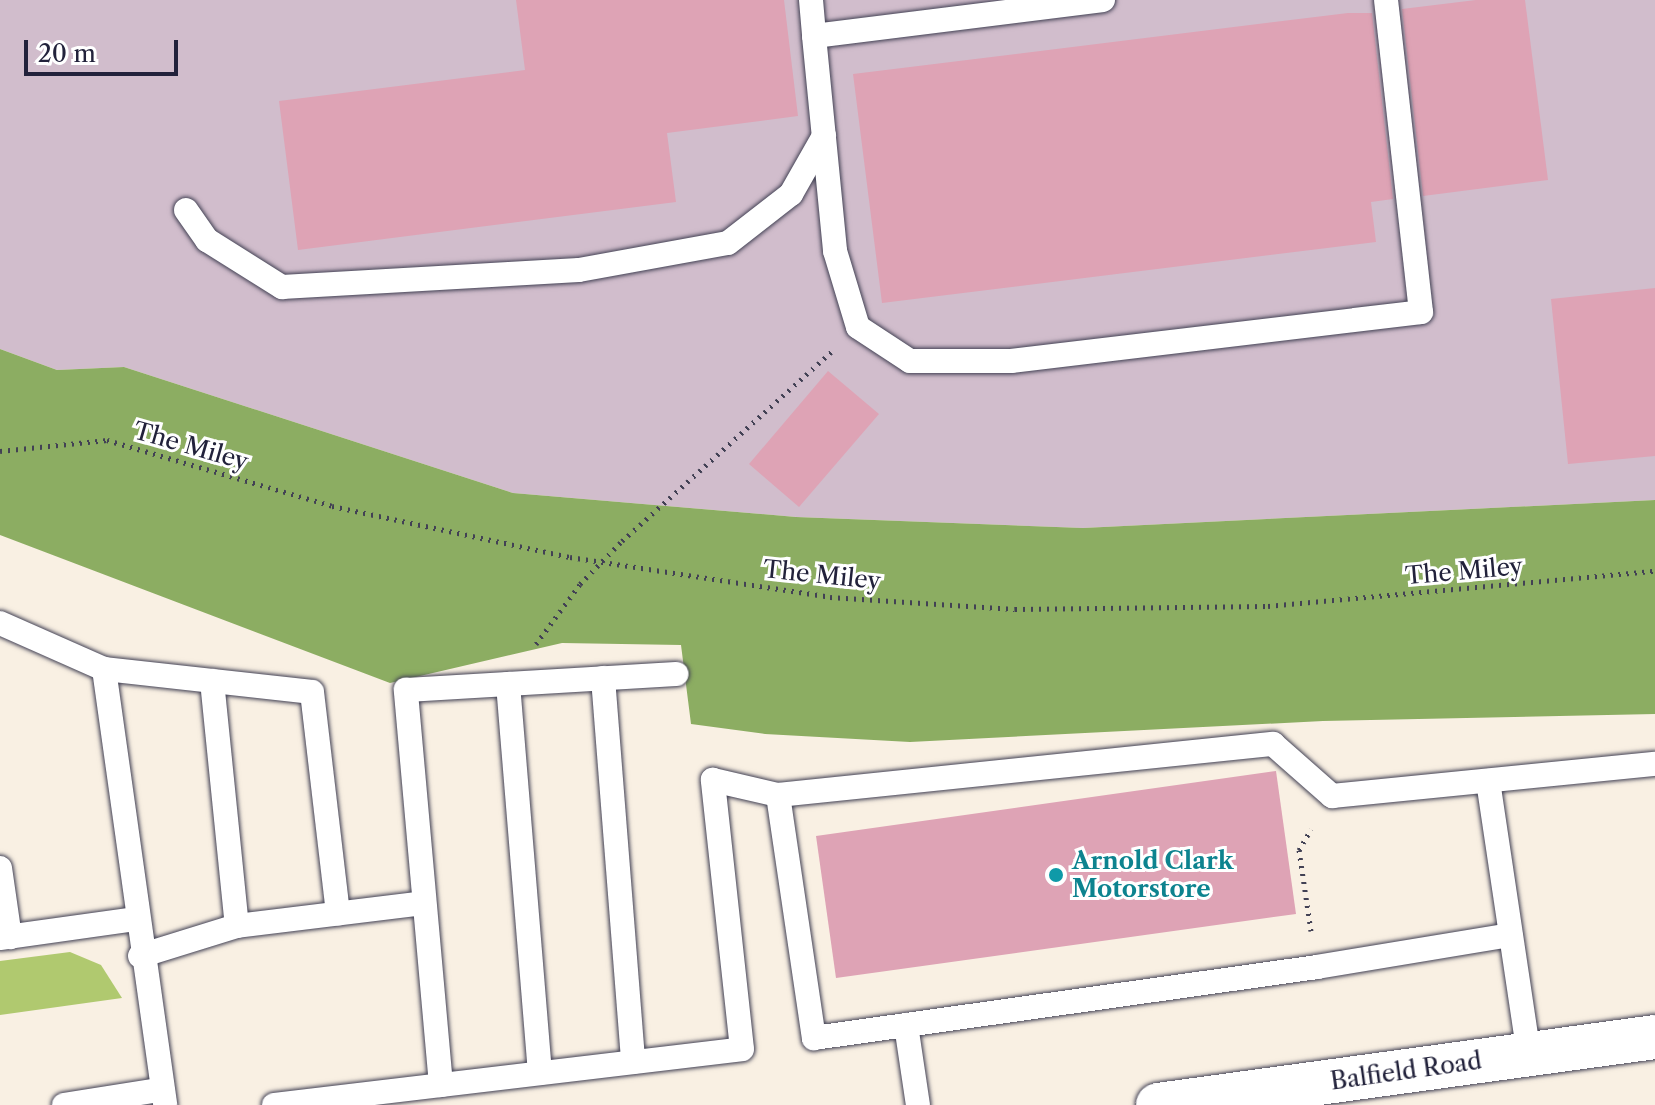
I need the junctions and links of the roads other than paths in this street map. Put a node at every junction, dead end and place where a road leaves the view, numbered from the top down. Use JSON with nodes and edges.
{"nodes":[{"id":1,"x":811,"y":0,"type":"edge"},
{"id":2,"x":1103,"y":0,"type":"edge"},
{"id":3,"x":1386,"y":0,"type":"edge"},
{"id":4,"x":814,"y":36,"type":"junction"},
{"id":5,"x":824,"y":136,"type":"junction"},
{"id":6,"x":186,"y":210,"type":"dead end"},
{"id":7,"x":0,"y":623,"type":"edge"},
{"id":8,"x":104,"y":669,"type":"junction"},
{"id":9,"x":677,"y":674,"type":"dead end"},
{"id":10,"x":603,"y":678,"type":"junction"},
{"id":11,"x":212,"y":681,"type":"junction"},
{"id":12,"x":508,"y":684,"type":"junction"},
{"id":13,"x":1655,"y":764,"type":"edge"},
{"id":14,"x":1488,"y":781,"type":"junction"},
{"id":15,"x":778,"y":795,"type":"junction"},
{"id":16,"x":0,"y":868,"type":"edge"},
{"id":17,"x":424,"y":903,"type":"junction"},
{"id":18,"x":338,"y":913,"type":"junction"},
{"id":19,"x":135,"y":919,"type":"junction"},
{"id":20,"x":237,"y":926,"type":"junction"},
{"id":21,"x":1510,"y":935,"type":"junction"},
{"id":22,"x":5,"y":937,"type":"edge"},
{"id":23,"x":140,"y":956,"type":"junction"},
{"id":24,"x":906,"y":1025,"type":"junction"},
{"id":25,"x":1655,"y":1037,"type":"edge"},
{"id":26,"x":1529,"y":1054,"type":"junction"},
{"id":27,"x":633,"y":1062,"type":"junction"},
{"id":28,"x":540,"y":1073,"type":"junction"},
{"id":29,"x":441,"y":1085,"type":"junction"},
{"id":30,"x":162,"y":1098,"type":"edge"},
{"id":31,"x":64,"y":1105,"type":"edge"},
{"id":32,"x":274,"y":1105,"type":"edge"},
{"id":33,"x":918,"y":1105,"type":"edge"},
{"id":34,"x":1158,"y":1105,"type":"edge"}],
"edges":[{"from":1,"to":4,"type":"lane"},
{"from":2,"to":4,"type":"lane"},
{"from":3,"to":5,"type":"lane"},
{"from":4,"to":5,"type":"lane"},
{"from":5,"to":6,"type":"lane"},
{"from":7,"to":8,"type":"lane"},
{"from":8,"to":11,"type":"lane"},
{"from":8,"to":19,"type":"lane"},
{"from":9,"to":10,"type":"lane"},
{"from":10,"to":12,"type":"lane"},
{"from":10,"to":27,"type":"lane"},
{"from":11,"to":18,"type":"lane"},
{"from":11,"to":20,"type":"lane"},
{"from":12,"to":17,"type":"lane"},
{"from":12,"to":28,"type":"lane"},
{"from":13,"to":14,"type":"lane"},
{"from":14,"to":15,"type":"lane"},
{"from":14,"to":21,"type":"lane"},
{"from":15,"to":24,"type":"lane"},
{"from":15,"to":27,"type":"lane"},
{"from":16,"to":22,"type":"lane"},
{"from":17,"to":18,"type":"lane"},
{"from":17,"to":29,"type":"lane"},
{"from":18,"to":20,"type":"lane"},
{"from":19,"to":22,"type":"lane"},
{"from":19,"to":23,"type":"lane"},
{"from":20,"to":23,"type":"lane"},
{"from":21,"to":24,"type":"lane"},
{"from":21,"to":26,"type":"lane"},
{"from":23,"to":30,"type":"lane"},
{"from":24,"to":33,"type":"lane"},
{"from":25,"to":26,"type":"street","name":"Balfield Road"},
{"from":26,"to":34,"type":"street","name":"Balfield Road"},
{"from":27,"to":28,"type":"lane"},
{"from":28,"to":29,"type":"lane"},
{"from":29,"to":32,"type":"lane"},
{"from":30,"to":31,"type":"lane"}]}
